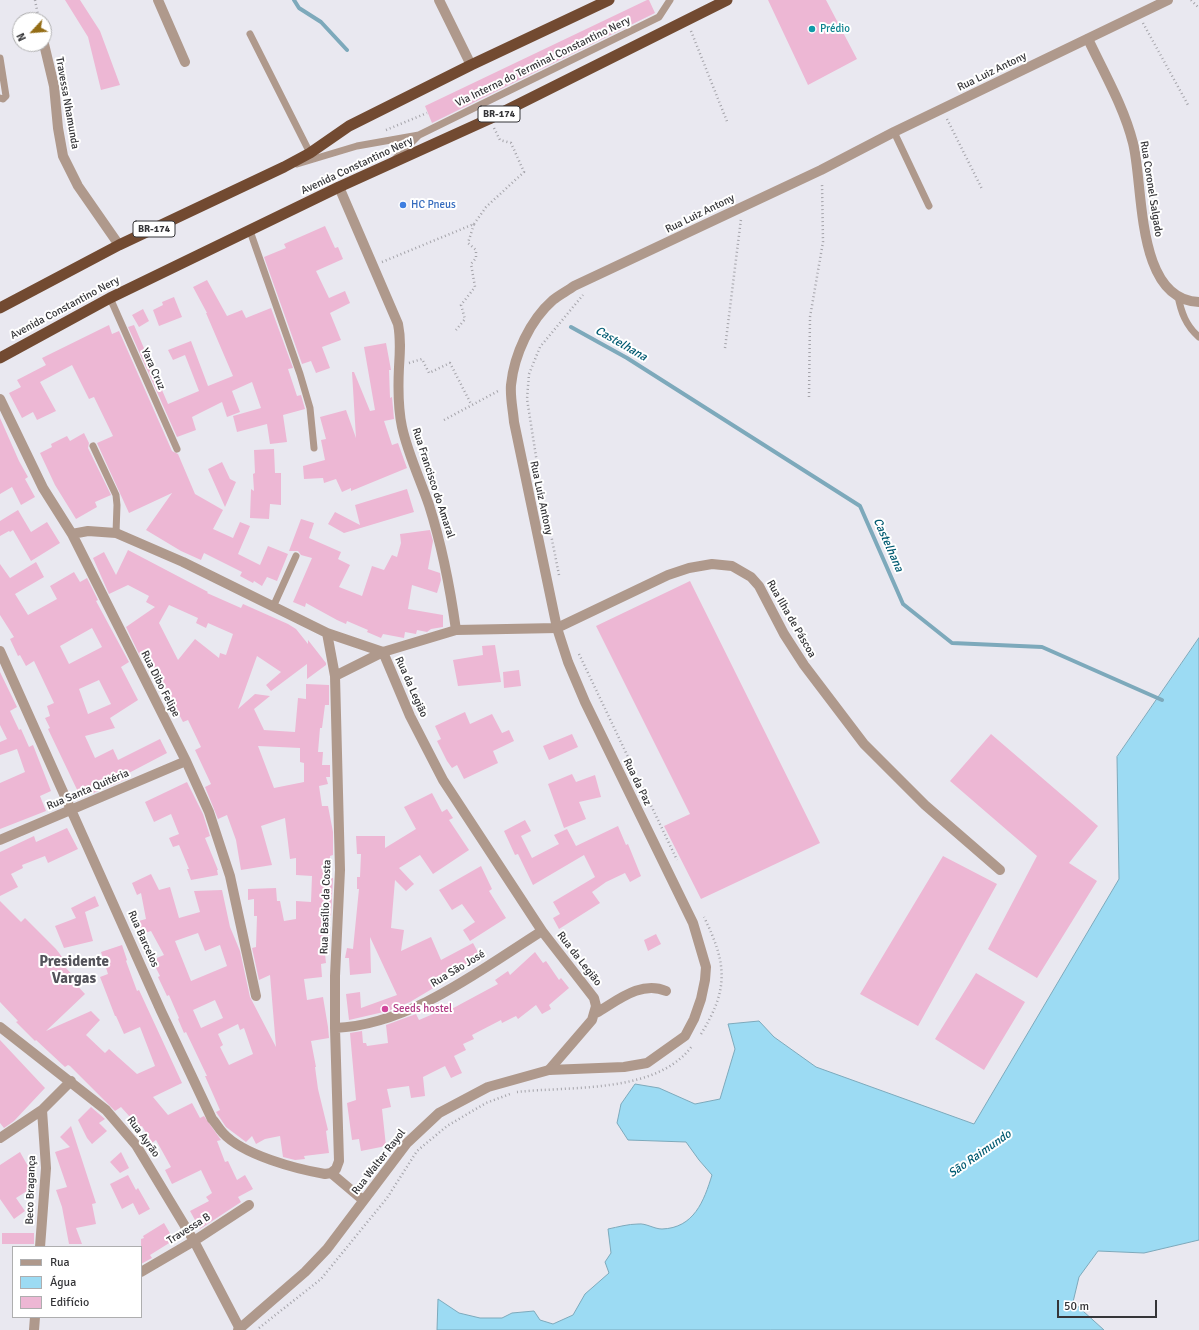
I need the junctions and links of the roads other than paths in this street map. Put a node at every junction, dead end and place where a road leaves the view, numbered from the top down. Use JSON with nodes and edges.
{"nodes":[{"id":1,"x":158,"y":0,"type":"edge"},
{"id":2,"x":439,"y":0,"type":"edge"},
{"id":3,"x":609,"y":0,"type":"edge"},
{"id":4,"x":670,"y":0,"type":"edge"},
{"id":5,"x":727,"y":0,"type":"edge"},
{"id":6,"x":1168,"y":0,"type":"edge"},
{"id":7,"x":250,"y":34,"type":"dead end"},
{"id":8,"x":1088,"y":39,"type":"junction"},
{"id":9,"x":46,"y":52,"type":"edge"},
{"id":10,"x":0,"y":58,"type":"edge"},
{"id":11,"x":185,"y":62,"type":"dead end"},
{"id":12,"x":471,"y":64,"type":"junction"},
{"id":13,"x":0,"y":98,"type":"edge"},
{"id":14,"x":894,"y":132,"type":"junction"},
{"id":15,"x":419,"y":135,"type":"junction"},
{"id":16,"x":310,"y":153,"type":"junction"},
{"id":17,"x":390,"y":164,"type":"junction"},
{"id":18,"x":278,"y":170,"type":"junction"},
{"id":19,"x":339,"y":187,"type":"junction"},
{"id":20,"x":929,"y":206,"type":"dead end"},
{"id":21,"x":250,"y":231,"type":"junction"},
{"id":22,"x":119,"y":245,"type":"junction"},
{"id":23,"x":1178,"y":296,"type":"junction"},
{"id":24,"x":110,"y":298,"type":"junction"},
{"id":25,"x":1199,"y":302,"type":"edge"},
{"id":26,"x":0,"y":308,"type":"edge"},
{"id":27,"x":1199,"y":337,"type":"edge"},
{"id":28,"x":0,"y":358,"type":"edge"},
{"id":29,"x":0,"y":399,"type":"edge"},
{"id":30,"x":93,"y":446,"type":"dead end"},
{"id":31,"x":314,"y":448,"type":"dead end"},
{"id":32,"x":177,"y":449,"type":"dead end"},
{"id":33,"x":116,"y":533,"type":"junction"},
{"id":34,"x":72,"y":534,"type":"junction"},
{"id":35,"x":296,"y":556,"type":"dead end"},
{"id":36,"x":273,"y":607,"type":"junction"},
{"id":37,"x":556,"y":628,"type":"junction"},
{"id":38,"x":456,"y":630,"type":"junction"},
{"id":39,"x":327,"y":633,"type":"junction"},
{"id":40,"x":0,"y":651,"type":"edge"},
{"id":41,"x":383,"y":652,"type":"junction"},
{"id":42,"x":335,"y":676,"type":"junction"},
{"id":43,"x":186,"y":761,"type":"junction"},
{"id":44,"x":73,"y":810,"type":"junction"},
{"id":45,"x":0,"y":840,"type":"edge"},
{"id":46,"x":1000,"y":870,"type":"dead end"},
{"id":47,"x":542,"y":931,"type":"junction"},
{"id":48,"x":701,"y":945,"type":"joint"},
{"id":49,"x":666,"y":990,"type":"dead end"},
{"id":50,"x":256,"y":996,"type":"dead end"},
{"id":51,"x":596,"y":1013,"type":"junction"},
{"id":52,"x":0,"y":1027,"type":"edge"},
{"id":53,"x":334,"y":1028,"type":"junction"},
{"id":54,"x":549,"y":1070,"type":"junction"},
{"id":55,"x":71,"y":1081,"type":"junction"},
{"id":56,"x":42,"y":1110,"type":"junction"},
{"id":57,"x":0,"y":1138,"type":"edge"},
{"id":58,"x":328,"y":1174,"type":"junction"},
{"id":59,"x":363,"y":1200,"type":"junction"},
{"id":60,"x":249,"y":1205,"type":"dead end"},
{"id":61,"x":194,"y":1241,"type":"junction"},
{"id":62,"x":40,"y":1246,"type":"edge"},
{"id":63,"x":142,"y":1271,"type":"edge"},
{"id":64,"x":35,"y":1318,"type":"edge"},
{"id":65,"x":239,"y":1329,"type":"edge"},
{"id":66,"x":34,"y":1330,"type":"edge"}],
"edges":[{"from":1,"to":11,"type":"street"},
{"from":2,"to":12,"type":"street"},
{"from":3,"to":12,"type":"highway","number":"BR-174"},
{"from":4,"to":15,"type":"lane","name":"Via Interna do Terminal Constantino Nery"},
{"from":5,"to":17,"type":"highway","name":"Avenida Constantino Nery","number":"BR-174"},
{"from":6,"to":8,"type":"street","name":"Rua Luiz Antony"},
{"from":7,"to":16,"type":"lane"},
{"from":8,"to":14,"type":"street","name":"Rua Luiz Antony"},
{"from":8,"to":23,"type":"street","name":"Rua Coronel Salgado"},
{"from":9,"to":22,"type":"street","name":"Travessa Nhamunda"},
{"from":10,"to":13,"type":"lane"},
{"from":12,"to":16,"type":"highway","number":"BR-174"},
{"from":14,"to":20,"type":"lane"},
{"from":14,"to":37,"type":"street","name":"Rua Luiz Antony"},
{"from":15,"to":17,"type":"lane"},
{"from":15,"to":18,"type":"lane"},
{"from":16,"to":18,"type":"highway","number":"BR-174"},
{"from":17,"to":19,"type":"highway","name":"Avenida Constantino Nery","number":"BR-174"},
{"from":18,"to":22,"type":"highway","number":"BR-174"},
{"from":19,"to":21,"type":"highway","name":"Avenida Constantino Nery","number":"BR-174"},
{"from":19,"to":38,"type":"street","name":"Rua Francisco do Amaral"},
{"from":21,"to":24,"type":"highway","name":"Avenida Constantino Nery","number":"BR-174"},
{"from":21,"to":31,"type":"lane"},
{"from":22,"to":26,"type":"highway","number":"BR-174"},
{"from":23,"to":25,"type":"street","name":"Rua Coronel Salgado"},
{"from":23,"to":27,"type":"lane"},
{"from":24,"to":28,"type":"highway","name":"Avenida Constantino Nery","number":"BR-174"},
{"from":24,"to":32,"type":"lane","name":"Yara Cruz"},
{"from":29,"to":34,"type":"street","name":"Rua Dibo Felipe"},
{"from":30,"to":33,"type":"lane"},
{"from":33,"to":34,"type":"street","name":"Rua da Legião"},
{"from":33,"to":36,"type":"street","name":"Rua da Legião"},
{"from":34,"to":43,"type":"street","name":"Rua Dibo Felipe"},
{"from":35,"to":36,"type":"lane"},
{"from":36,"to":39,"type":"street","name":"Rua da Legião"},
{"from":37,"to":38,"type":"street","name":"Rua Ilha de Páscoa"},
{"from":37,"to":46,"type":"street","name":"Rua Ilha de Páscoa"},
{"from":37,"to":48,"type":"street","name":"Rua da Paz"},
{"from":38,"to":41,"type":"street","name":"Rua Ilha de Páscoa"},
{"from":39,"to":41,"type":"street","name":"Rua da Legião"},
{"from":39,"to":42,"type":"street","name":"Rua Basílio da Costa"},
{"from":40,"to":44,"type":"street","name":"Rua Barcelos"},
{"from":41,"to":42,"type":"street","name":"Rua Ilha de Páscoa"},
{"from":41,"to":47,"type":"street","name":"Rua da Legião"},
{"from":42,"to":53,"type":"street","name":"Rua Basílio da Costa"},
{"from":43,"to":44,"type":"street","name":"Rua Santa Quitéria"},
{"from":43,"to":50,"type":"street","name":"Rua Dibo Felipe"},
{"from":44,"to":45,"type":"street","name":"Rua Santa Quitéria"},
{"from":44,"to":58,"type":"street","name":"Rua Barcelos"},
{"from":47,"to":51,"type":"street","name":"Rua da Legião"},
{"from":47,"to":53,"type":"street","name":"Rua São José"},
{"from":48,"to":54,"type":"street","name":"Rua Walter Rayol"},
{"from":49,"to":51,"type":"street"},
{"from":51,"to":54,"type":"street"},
{"from":52,"to":55,"type":"street","name":"Rua Ayrão"},
{"from":53,"to":58,"type":"street","name":"Rua Basílio da Costa"},
{"from":54,"to":59,"type":"street","name":"Rua Walter Rayol"},
{"from":55,"to":56,"type":"street"},
{"from":55,"to":61,"type":"street","name":"Rua Ayrão"},
{"from":56,"to":57,"type":"street"},
{"from":56,"to":62,"type":"street","name":"Beco Bragança"},
{"from":58,"to":59,"type":"street"},
{"from":59,"to":65,"type":"street","name":"Rua Walter Rayol"},
{"from":60,"to":61,"type":"street","name":"Travessa B"},
{"from":61,"to":63,"type":"street","name":"Travessa B"},
{"from":61,"to":65,"type":"street","name":"Rua Ayrão"},
{"from":64,"to":66,"type":"street"}]}
